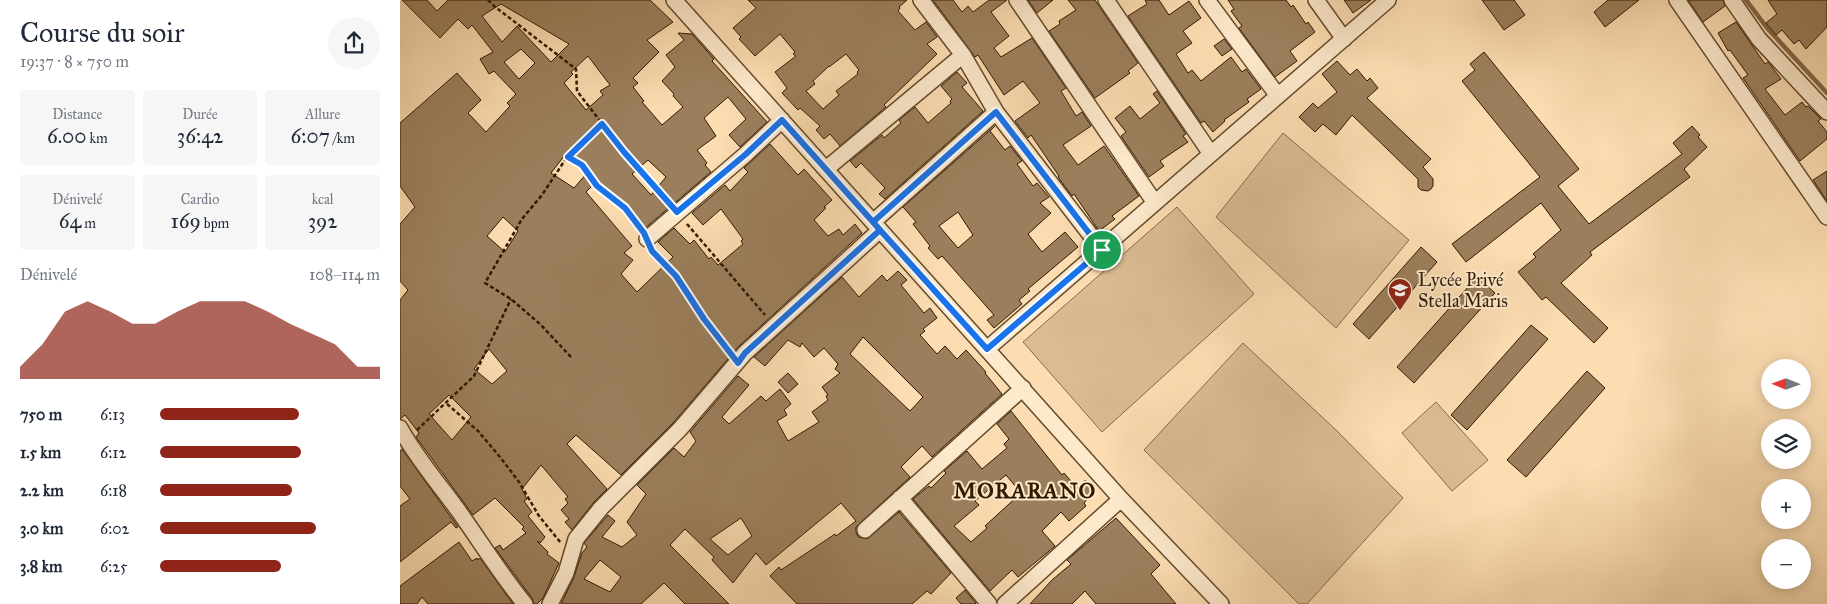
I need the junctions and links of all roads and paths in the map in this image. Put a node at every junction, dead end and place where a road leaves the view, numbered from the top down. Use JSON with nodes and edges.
{"nodes":[{"id":1,"x":488,"y":0,"type":"edge"},
{"id":2,"x":674,"y":0,"type":"edge"},
{"id":3,"x":921,"y":0,"type":"edge"},
{"id":4,"x":1017,"y":0,"type":"edge"},
{"id":5,"x":1106,"y":0,"type":"edge"},
{"id":6,"x":1206,"y":0,"type":"edge"},
{"id":7,"x":1316,"y":0,"type":"edge"},
{"id":8,"x":1388,"y":0,"type":"edge"},
{"id":9,"x":1677,"y":0,"type":"edge"},
{"id":10,"x":1732,"y":0,"type":"edge"},
{"id":11,"x":1344,"y":38,"type":"junction"},
{"id":12,"x":963,"y":54,"type":"junction"},
{"id":13,"x":1278,"y":96,"type":"junction"},
{"id":14,"x":996,"y":112,"type":"junction"},
{"id":15,"x":1827,"y":112,"type":"edge"},
{"id":16,"x":782,"y":120,"type":"junction"},
{"id":17,"x":602,"y":124,"type":"junction"},
{"id":18,"x":1212,"y":154,"type":"junction"},
{"id":19,"x":568,"y":157,"type":"junction"},
{"id":20,"x":826,"y":169,"type":"junction"},
{"id":21,"x":1155,"y":203,"type":"junction"},
{"id":22,"x":677,"y":212,"type":"junction"},
{"id":23,"x":1827,"y":217,"type":"edge"},
{"id":24,"x":877,"y":226,"type":"junction"},
{"id":25,"x":647,"y":239,"type":"junction"},
{"id":26,"x":1102,"y":250,"type":"junction"},
{"id":27,"x":511,"y":299,"type":"junction"},
{"id":28,"x":775,"y":326,"type":"junction"},
{"id":29,"x":987,"y":349,"type":"junction"},
{"id":30,"x":571,"y":357,"type":"dead end"},
{"id":31,"x":738,"y":363,"type":"junction"},
{"id":32,"x":1023,"y":388,"type":"junction"},
{"id":33,"x":446,"y":404,"type":"junction"},
{"id":34,"x":403,"y":433,"type":"edge"},
{"id":35,"x":900,"y":498,"type":"junction"},
{"id":36,"x":1121,"y":499,"type":"junction"},
{"id":37,"x":865,"y":530,"type":"dead end"},
{"id":38,"x":572,"y":554,"type":"junction"},
{"id":39,"x":525,"y":604,"type":"edge"},
{"id":40,"x":550,"y":604,"type":"edge"},
{"id":41,"x":989,"y":604,"type":"edge"},
{"id":42,"x":1005,"y":604,"type":"edge"},
{"id":43,"x":1221,"y":604,"type":"edge"}],
"edges":[{"from":1,"to":17,"type":"path"},
{"from":2,"to":16,"type":"street"},
{"from":3,"to":12,"type":"street"},
{"from":4,"to":21,"type":"street"},
{"from":5,"to":18,"type":"street"},
{"from":6,"to":13,"type":"street"},
{"from":7,"to":11,"type":"street"},
{"from":8,"to":11,"type":"street"},
{"from":9,"to":23,"type":"street"},
{"from":10,"to":15,"type":"street"},
{"from":11,"to":13,"type":"street"},
{"from":12,"to":14,"type":"street"},
{"from":12,"to":20,"type":"street"},
{"from":13,"to":18,"type":"street"},
{"from":14,"to":24,"type":"street"},
{"from":14,"to":26,"type":"street"},
{"from":16,"to":20,"type":"street"},
{"from":16,"to":22,"type":"street"},
{"from":17,"to":19,"type":"path"},
{"from":17,"to":22,"type":"path"},
{"from":18,"to":21,"type":"street"},
{"from":19,"to":25,"type":"path"},
{"from":19,"to":27,"type":"path"},
{"from":20,"to":24,"type":"street"},
{"from":21,"to":26,"type":"street"},
{"from":22,"to":25,"type":"street"},
{"from":22,"to":28,"type":"path"},
{"from":24,"to":28,"type":"street"},
{"from":24,"to":29,"type":"street"},
{"from":25,"to":31,"type":"path"},
{"from":26,"to":29,"type":"street"},
{"from":27,"to":30,"type":"path"},
{"from":27,"to":33,"type":"path"},
{"from":28,"to":31,"type":"street"},
{"from":29,"to":32,"type":"street"},
{"from":31,"to":38,"type":"street"},
{"from":32,"to":35,"type":"street"},
{"from":32,"to":36,"type":"street"},
{"from":33,"to":34,"type":"path"},
{"from":33,"to":38,"type":"path"},
{"from":34,"to":39,"type":"street"},
{"from":35,"to":37,"type":"street"},
{"from":35,"to":41,"type":"street"},
{"from":36,"to":42,"type":"street"},
{"from":36,"to":43,"type":"street"},
{"from":38,"to":40,"type":"street"}]}
